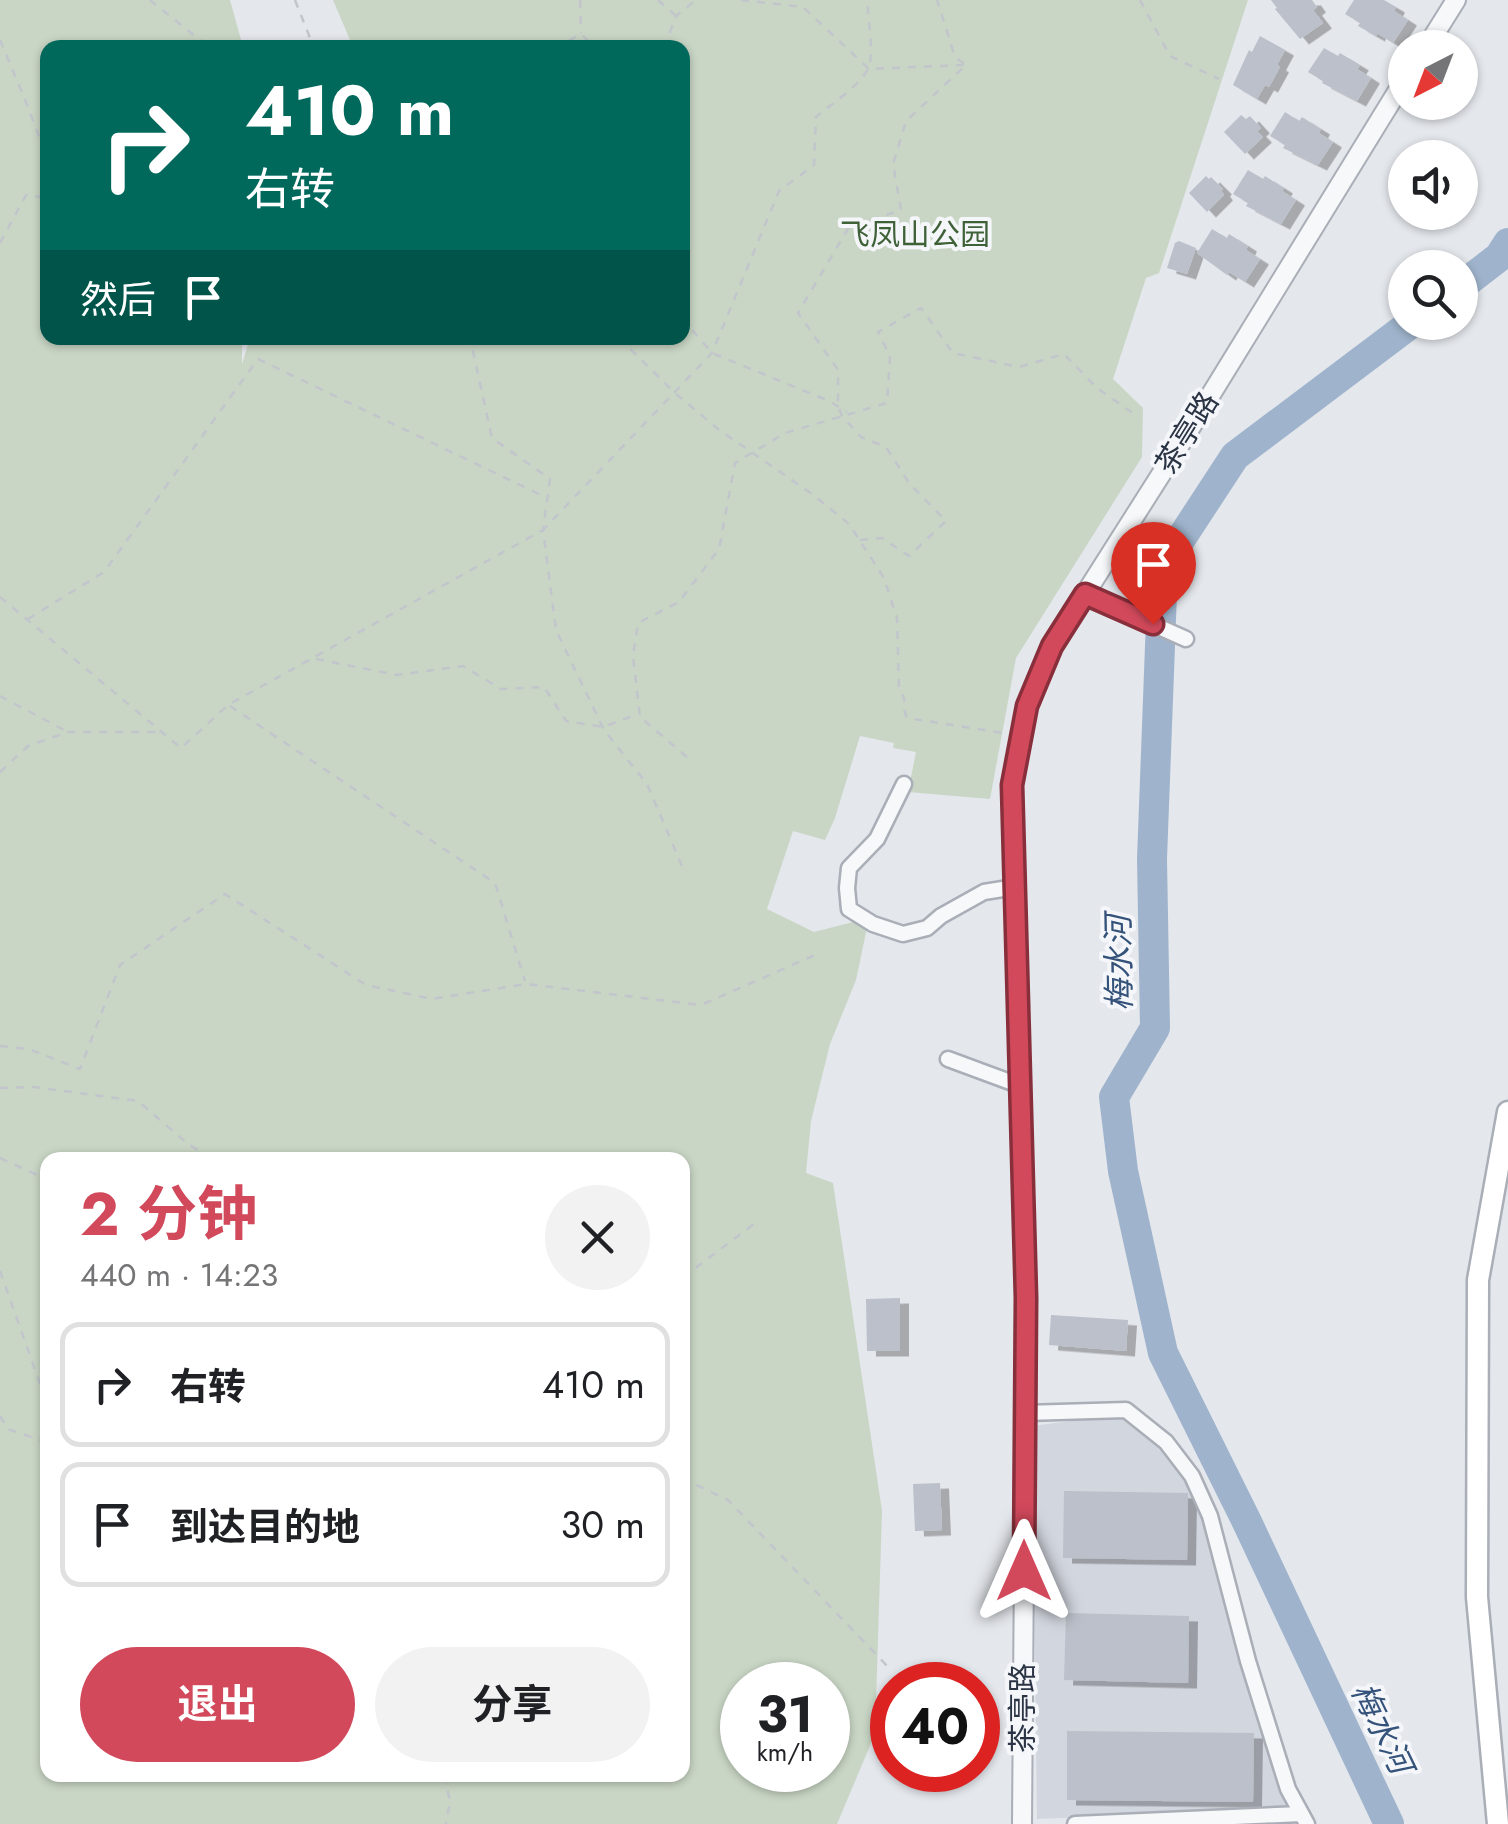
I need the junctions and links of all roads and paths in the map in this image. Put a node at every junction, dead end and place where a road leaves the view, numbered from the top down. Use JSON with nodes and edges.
{"nodes":[{"id":1,"x":150,"y":0,"type":"edge"},
{"id":2,"x":294,"y":0,"type":"edge"},
{"id":3,"x":580,"y":0,"type":"edge"},
{"id":4,"x":658,"y":0,"type":"edge"},
{"id":5,"x":696,"y":0,"type":"edge"},
{"id":6,"x":740,"y":0,"type":"edge"},
{"id":7,"x":866,"y":0,"type":"edge"},
{"id":8,"x":937,"y":0,"type":"edge"},
{"id":9,"x":1140,"y":0,"type":"edge"},
{"id":10,"x":1456,"y":0,"type":"edge"},
{"id":11,"x":676,"y":16,"type":"junction"},
{"id":12,"x":1437,"y":30,"type":"edge"},
{"id":13,"x":581,"y":34,"type":"junction"},
{"id":14,"x":0,"y":40,"type":"edge"},
{"id":15,"x":200,"y":40,"type":"edge"},
{"id":16,"x":311,"y":40,"type":"edge"},
{"id":17,"x":570,"y":40,"type":"edge"},
{"id":18,"x":587,"y":40,"type":"edge"},
{"id":19,"x":667,"y":40,"type":"edge"},
{"id":20,"x":966,"y":66,"type":"junction"},
{"id":21,"x":869,"y":69,"type":"junction"},
{"id":22,"x":1218,"y":79,"type":"dead end"},
{"id":23,"x":1388,"y":106,"type":"edge"},
{"id":24,"x":40,"y":139,"type":"edge"},
{"id":25,"x":40,"y":197,"type":"edge"},
{"id":26,"x":0,"y":243,"type":"edge"},
{"id":27,"x":690,"y":327,"type":"edge"},
{"id":28,"x":472,"y":345,"type":"edge"},
{"id":29,"x":626,"y":345,"type":"edge"},
{"id":30,"x":712,"y":353,"type":"junction"},
{"id":31,"x":675,"y":392,"type":"junction"},
{"id":32,"x":838,"y":406,"type":"junction"},
{"id":33,"x":1133,"y":412,"type":"dead end"},
{"id":34,"x":850,"y":414,"type":"junction"},
{"id":35,"x":842,"y":416,"type":"junction"},
{"id":36,"x":752,"y":452,"type":"junction"},
{"id":37,"x":548,"y":498,"type":"junction"},
{"id":38,"x":544,"y":530,"type":"junction"},
{"id":39,"x":860,"y":540,"type":"junction"},
{"id":40,"x":1085,"y":594,"type":"junction"},
{"id":41,"x":0,"y":597,"type":"edge"},
{"id":42,"x":26,"y":619,"type":"junction"},
{"id":43,"x":1186,"y":639,"type":"dead end"},
{"id":44,"x":314,"y":658,"type":"junction"},
{"id":45,"x":0,"y":696,"type":"edge"},
{"id":46,"x":228,"y":705,"type":"junction"},
{"id":47,"x":640,"y":714,"type":"junction"},
{"id":48,"x":603,"y":727,"type":"junction"},
{"id":49,"x":68,"y":732,"type":"junction"},
{"id":50,"x":162,"y":732,"type":"junction"},
{"id":51,"x":1002,"y":734,"type":"dead end"},
{"id":52,"x":688,"y":757,"type":"dead end"},
{"id":53,"x":0,"y":772,"type":"edge"},
{"id":54,"x":904,"y":784,"type":"dead end"},
{"id":55,"x":682,"y":866,"type":"dead end"},
{"id":56,"x":1015,"y":887,"type":"junction"},
{"id":57,"x":815,"y":955,"type":"dead end"},
{"id":58,"x":526,"y":984,"type":"junction"},
{"id":59,"x":0,"y":1046,"type":"edge"},
{"id":60,"x":948,"y":1060,"type":"dead end"},
{"id":61,"x":1021,"y":1086,"type":"junction"},
{"id":62,"x":0,"y":1088,"type":"edge"},
{"id":63,"x":1508,"y":1112,"type":"edge"},
{"id":64,"x":201,"y":1152,"type":"edge"},
{"id":65,"x":0,"y":1158,"type":"edge"},
{"id":66,"x":40,"y":1176,"type":"edge"},
{"id":67,"x":754,"y":1224,"type":"dead end"},
{"id":68,"x":0,"y":1271,"type":"edge"},
{"id":69,"x":690,"y":1273,"type":"edge"},
{"id":70,"x":40,"y":1384,"type":"edge"},
{"id":71,"x":1024,"y":1413,"type":"junction"},
{"id":72,"x":0,"y":1416,"type":"edge"},
{"id":73,"x":40,"y":1441,"type":"edge"},
{"id":74,"x":690,"y":1482,"type":"edge"},
{"id":75,"x":882,"y":1662,"type":"edge"},
{"id":76,"x":446,"y":1782,"type":"edge"},
{"id":77,"x":1304,"y":1819,"type":"edge"},
{"id":78,"x":446,"y":1824,"type":"edge"},
{"id":79,"x":1022,"y":1824,"type":"edge"},
{"id":80,"x":1075,"y":1824,"type":"edge"},
{"id":81,"x":1498,"y":1824,"type":"edge"}],
"edges":[{"from":1,"to":15,"type":"path"},
{"from":2,"to":16,"type":"path"},
{"from":3,"to":13,"type":"path"},
{"from":4,"to":11,"type":"path"},
{"from":5,"to":11,"type":"path"},
{"from":6,"to":21,"type":"path"},
{"from":7,"to":21,"type":"path"},
{"from":8,"to":20,"type":"path"},
{"from":9,"to":22,"type":"path"},
{"from":10,"to":12,"type":"street"},
{"from":11,"to":19,"type":"path"},
{"from":13,"to":17,"type":"path"},
{"from":13,"to":18,"type":"path"},
{"from":14,"to":24,"type":"path"},
{"from":20,"to":21,"type":"path"},
{"from":20,"to":32,"type":"path"},
{"from":21,"to":30,"type":"path"},
{"from":23,"to":40,"type":"street","name":"茶亭路"},
{"from":25,"to":26,"type":"path"},
{"from":27,"to":30,"type":"path"},
{"from":28,"to":37,"type":"path"},
{"from":29,"to":31,"type":"path"},
{"from":30,"to":31,"type":"path"},
{"from":30,"to":32,"type":"path"},
{"from":31,"to":36,"type":"path"},
{"from":31,"to":38,"type":"path"},
{"from":32,"to":34,"type":"path"},
{"from":32,"to":35,"type":"path"},
{"from":33,"to":34,"type":"path"},
{"from":34,"to":35,"type":"path"},
{"from":35,"to":36,"type":"path"},
{"from":35,"to":39,"type":"path"},
{"from":36,"to":39,"type":"path"},
{"from":36,"to":47,"type":"path"},
{"from":37,"to":38,"type":"path"},
{"from":37,"to":42,"type":"path"},
{"from":38,"to":44,"type":"path"},
{"from":38,"to":48,"type":"path"},
{"from":39,"to":51,"type":"path"},
{"from":40,"to":43,"type":"street"},
{"from":40,"to":56,"type":"street","name":"茶亭路"},
{"from":41,"to":42,"type":"path"},
{"from":42,"to":50,"type":"path"},
{"from":44,"to":46,"type":"path"},
{"from":44,"to":48,"type":"path"},
{"from":45,"to":49,"type":"path"},
{"from":46,"to":50,"type":"path"},
{"from":46,"to":58,"type":"path"},
{"from":47,"to":48,"type":"path"},
{"from":47,"to":52,"type":"path"},
{"from":48,"to":55,"type":"path"},
{"from":49,"to":50,"type":"path"},
{"from":49,"to":53,"type":"path"},
{"from":54,"to":56,"type":"street"},
{"from":56,"to":61,"type":"street","name":"茶亭路"},
{"from":57,"to":58,"type":"path"},
{"from":58,"to":59,"type":"path"},
{"from":60,"to":61,"type":"street"},
{"from":61,"to":71,"type":"street","name":"茶亭路"},
{"from":62,"to":64,"type":"path"},
{"from":63,"to":81,"type":"main road"},
{"from":65,"to":66,"type":"path"},
{"from":67,"to":69,"type":"path"},
{"from":68,"to":70,"type":"path"},
{"from":71,"to":77,"type":"street"},
{"from":71,"to":79,"type":"street","name":"茶亭路"},
{"from":72,"to":73,"type":"path"},
{"from":74,"to":75,"type":"path"},
{"from":76,"to":78,"type":"path"},
{"from":77,"to":80,"type":"street"}]}
